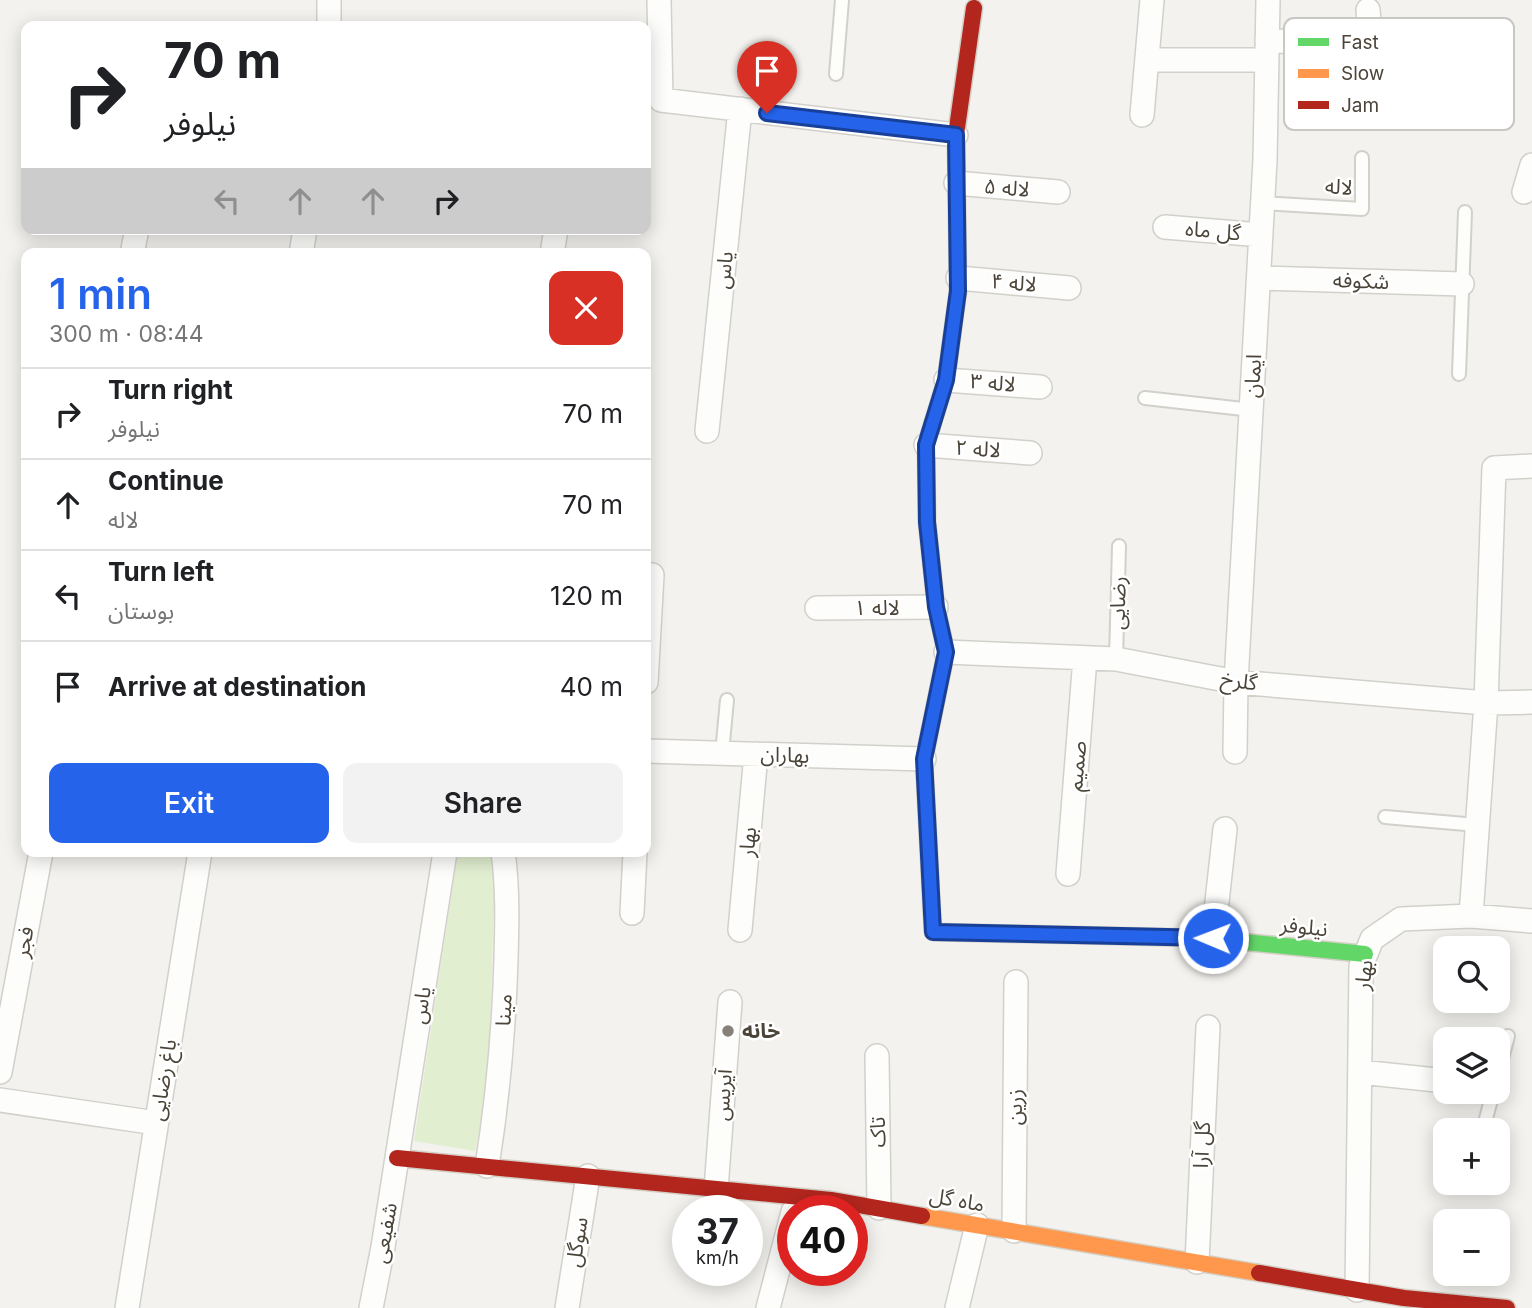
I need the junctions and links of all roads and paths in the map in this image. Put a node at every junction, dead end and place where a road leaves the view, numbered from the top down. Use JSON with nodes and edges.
{"nodes":[{"id":1,"x":328,"y":0,"type":"edge"},
{"id":2,"x":659,"y":0,"type":"edge"},
{"id":3,"x":842,"y":0,"type":"edge"},
{"id":4,"x":1152,"y":0,"type":"edge"},
{"id":5,"x":1268,"y":0,"type":"edge"},
{"id":6,"x":974,"y":9,"type":"dead end"},
{"id":7,"x":1368,"y":10,"type":"dead end"},
{"id":8,"x":1369,"y":18,"type":"edge"},
{"id":9,"x":329,"y":21,"type":"edge"},
{"id":10,"x":1284,"y":49,"type":"edge"},
{"id":11,"x":1267,"y":50,"type":"junction"},
{"id":12,"x":1147,"y":60,"type":"junction"},
{"id":13,"x":836,"y":74,"type":"dead end"},
{"id":14,"x":740,"y":109,"type":"junction"},
{"id":15,"x":1142,"y":115,"type":"dead end"},
{"id":16,"x":956,"y":135,"type":"junction"},
{"id":17,"x":1362,"y":158,"type":"dead end"},
{"id":18,"x":1532,"y":165,"type":"edge"},
{"id":19,"x":956,"y":183,"type":"junction"},
{"id":20,"x":1058,"y":192,"type":"dead end"},
{"id":21,"x":1524,"y":192,"type":"dead end"},
{"id":22,"x":1263,"y":202,"type":"junction"},
{"id":23,"x":1465,"y":212,"type":"dead end"},
{"id":24,"x":1165,"y":227,"type":"dead end"},
{"id":25,"x":1261,"y":235,"type":"junction"},
{"id":26,"x":958,"y":278,"type":"junction"},
{"id":27,"x":1259,"y":278,"type":"junction"},
{"id":28,"x":1462,"y":284,"type":"junction"},
{"id":29,"x":1069,"y":288,"type":"dead end"},
{"id":30,"x":1459,"y":374,"type":"dead end"},
{"id":31,"x":946,"y":380,"type":"junction"},
{"id":32,"x":1040,"y":387,"type":"dead end"},
{"id":33,"x":1145,"y":398,"type":"dead end"},
{"id":34,"x":1252,"y":410,"type":"junction"},
{"id":35,"x":707,"y":431,"type":"dead end"},
{"id":36,"x":926,"y":445,"type":"junction"},
{"id":37,"x":1030,"y":453,"type":"dead end"},
{"id":38,"x":1532,"y":466,"type":"edge"},
{"id":39,"x":1119,"y":546,"type":"dead end"},
{"id":40,"x":652,"y":575,"type":"dead end"},
{"id":41,"x":651,"y":593,"type":"edge"},
{"id":42,"x":936,"y":607,"type":"junction"},
{"id":43,"x":817,"y":608,"type":"dead end"},
{"id":44,"x":946,"y":652,"type":"junction"},
{"id":45,"x":1085,"y":658,"type":"junction"},
{"id":46,"x":1116,"y":659,"type":"junction"},
{"id":47,"x":1236,"y":682,"type":"junction"},
{"id":48,"x":727,"y":701,"type":"dead end"},
{"id":49,"x":1532,"y":702,"type":"edge"},
{"id":50,"x":1486,"y":703,"type":"junction"},
{"id":51,"x":651,"y":751,"type":"edge"},
{"id":52,"x":1235,"y":752,"type":"dead end"},
{"id":53,"x":722,"y":753,"type":"junction"},
{"id":54,"x":756,"y":754,"type":"junction"},
{"id":55,"x":924,"y":759,"type":"junction"},
{"id":56,"x":1385,"y":817,"type":"dead end"},
{"id":57,"x":1477,"y":825,"type":"junction"},
{"id":58,"x":1225,"y":829,"type":"dead end"},
{"id":59,"x":40,"y":857,"type":"edge"},
{"id":60,"x":199,"y":857,"type":"edge"},
{"id":61,"x":444,"y":857,"type":"edge"},
{"id":62,"x":503,"y":857,"type":"edge"},
{"id":63,"x":635,"y":857,"type":"edge"},
{"id":64,"x":1068,"y":874,"type":"dead end"},
{"id":65,"x":632,"y":913,"type":"dead end"},
{"id":66,"x":1471,"y":916,"type":"junction"},
{"id":67,"x":1532,"y":921,"type":"edge"},
{"id":68,"x":740,"y":930,"type":"dead end"},
{"id":69,"x":1213,"y":938,"type":"junction"},
{"id":70,"x":1365,"y":954,"type":"junction"},
{"id":71,"x":1016,"y":982,"type":"dead end"},
{"id":72,"x":730,"y":1002,"type":"dead end"},
{"id":73,"x":1208,"y":1027,"type":"dead end"},
{"id":74,"x":877,"y":1056,"type":"dead end"},
{"id":75,"x":0,"y":1072,"type":"edge"},
{"id":76,"x":1360,"y":1072,"type":"junction"},
{"id":77,"x":1433,"y":1080,"type":"edge"},
{"id":78,"x":0,"y":1100,"type":"edge"},
{"id":79,"x":156,"y":1123,"type":"junction"},
{"id":80,"x":397,"y":1158,"type":"junction"},
{"id":81,"x":487,"y":1166,"type":"junction"},
{"id":82,"x":588,"y":1177,"type":"junction"},
{"id":83,"x":716,"y":1189,"type":"junction"},
{"id":84,"x":777,"y":1203,"type":"edge"},
{"id":85,"x":868,"y":1208,"type":"edge"},
{"id":86,"x":879,"y":1208,"type":"junction"},
{"id":87,"x":977,"y":1225,"type":"junction"},
{"id":88,"x":1014,"y":1231,"type":"junction"},
{"id":89,"x":1197,"y":1262,"type":"junction"},
{"id":90,"x":777,"y":1273,"type":"edge"},
{"id":91,"x":1357,"y":1290,"type":"junction"},
{"id":92,"x":1442,"y":1305,"type":"edge"},
{"id":93,"x":127,"y":1308,"type":"edge"},
{"id":94,"x":371,"y":1308,"type":"edge"},
{"id":95,"x":567,"y":1308,"type":"edge"},
{"id":96,"x":768,"y":1308,"type":"edge"},
{"id":97,"x":957,"y":1308,"type":"edge"},
{"id":98,"x":1507,"y":1308,"type":"edge"}],
"edges":[{"from":1,"to":9,"type":"street"},
{"from":2,"to":14,"type":"street"},
{"from":3,"to":13,"type":"lane"},
{"from":4,"to":12,"type":"street"},
{"from":5,"to":11,"type":"street","name":"ایمان"},
{"from":6,"to":16,"type":"street"},
{"from":7,"to":8,"type":"street"},
{"from":10,"to":11,"type":"street"},
{"from":11,"to":12,"type":"street"},
{"from":11,"to":22,"type":"street","name":"ایمان"},
{"from":12,"to":15,"type":"street"},
{"from":14,"to":16,"type":"street"},
{"from":14,"to":35,"type":"street","name":"یاس"},
{"from":16,"to":19,"type":"street"},
{"from":17,"to":22,"type":"lane","name":"لاله"},
{"from":18,"to":21,"type":"street"},
{"from":19,"to":20,"type":"street","name":"لاله ۵"},
{"from":19,"to":26,"type":"street"},
{"from":22,"to":25,"type":"street","name":"ایمان"},
{"from":23,"to":28,"type":"lane"},
{"from":24,"to":25,"type":"street","name":"گل ماه"},
{"from":25,"to":27,"type":"street","name":"ایمان"},
{"from":26,"to":29,"type":"street","name":"لاله ۴"},
{"from":26,"to":31,"type":"street"},
{"from":27,"to":28,"type":"street","name":"شکوفه"},
{"from":27,"to":34,"type":"street","name":"ایمان"},
{"from":28,"to":30,"type":"lane"},
{"from":31,"to":32,"type":"street","name":"لاله ۳"},
{"from":31,"to":36,"type":"street"},
{"from":33,"to":34,"type":"lane"},
{"from":34,"to":47,"type":"street","name":"ایمان"},
{"from":36,"to":37,"type":"street","name":"لاله ۲"},
{"from":36,"to":42,"type":"street"},
{"from":38,"to":50,"type":"street"},
{"from":39,"to":46,"type":"lane","name":"رضایی"},
{"from":40,"to":41,"type":"street"},
{"from":42,"to":43,"type":"street","name":"لاله ۱"},
{"from":42,"to":44,"type":"street"},
{"from":44,"to":45,"type":"street","name":"گلرخ"},
{"from":44,"to":55,"type":"street","name":"نیلوفر"},
{"from":45,"to":46,"type":"street","name":"گلرخ"},
{"from":45,"to":64,"type":"street","name":"صمیم"},
{"from":46,"to":47,"type":"street","name":"گلرخ"},
{"from":47,"to":50,"type":"street","name":"گلرخ"},
{"from":47,"to":52,"type":"street","name":"ایمان"},
{"from":48,"to":53,"type":"lane"},
{"from":49,"to":50,"type":"street","name":"گلرخ"},
{"from":50,"to":57,"type":"street"},
{"from":51,"to":53,"type":"street","name":"بهاران"},
{"from":53,"to":54,"type":"street","name":"بهاران"},
{"from":54,"to":55,"type":"street","name":"بهاران"},
{"from":54,"to":68,"type":"street","name":"بهار"},
{"from":55,"to":69,"type":"street","name":"نیلوفر"},
{"from":56,"to":57,"type":"lane"},
{"from":57,"to":66,"type":"street"},
{"from":58,"to":69,"type":"street"},
{"from":59,"to":75,"type":"street","name":"فجر"},
{"from":60,"to":79,"type":"street","name":"باغ رضایی"},
{"from":61,"to":80,"type":"street","name":"یاس"},
{"from":62,"to":81,"type":"street","name":"مینا"},
{"from":63,"to":65,"type":"street"},
{"from":66,"to":67,"type":"street","name":"بهار"},
{"from":66,"to":70,"type":"street","name":"بهار"},
{"from":69,"to":70,"type":"street","name":"نیلوفر"},
{"from":70,"to":76,"type":"street","name":"بهار"},
{"from":71,"to":88,"type":"street","name":"زرین"},
{"from":72,"to":83,"type":"street","name":"آیریس"},
{"from":73,"to":89,"type":"street","name":"گل آرا"},
{"from":74,"to":86,"type":"street","name":"تاک"},
{"from":76,"to":77,"type":"street"},
{"from":76,"to":91,"type":"street","name":"بهار"},
{"from":78,"to":79,"type":"street"},
{"from":79,"to":93,"type":"street","name":"باغ رضایی"},
{"from":80,"to":81,"type":"street","name":"ماه گل"},
{"from":80,"to":94,"type":"street","name":"شفیعی"},
{"from":81,"to":82,"type":"street","name":"ماه گل"},
{"from":82,"to":83,"type":"street","name":"ماه گل"},
{"from":82,"to":95,"type":"street","name":"سوگل"},
{"from":83,"to":84,"type":"street","name":"ماه گل"},
{"from":85,"to":86,"type":"street","name":"ماه گل"},
{"from":86,"to":87,"type":"street","name":"ماه گل"},
{"from":87,"to":88,"type":"street","name":"ماه گل"},
{"from":87,"to":97,"type":"street"},
{"from":88,"to":89,"type":"street","name":"ماه گل"},
{"from":89,"to":91,"type":"street","name":"ماه گل"},
{"from":90,"to":96,"type":"street"},
{"from":91,"to":92,"type":"street","name":"ماه گل"},
{"from":92,"to":98,"type":"street","name":"ماه گل"}]}
